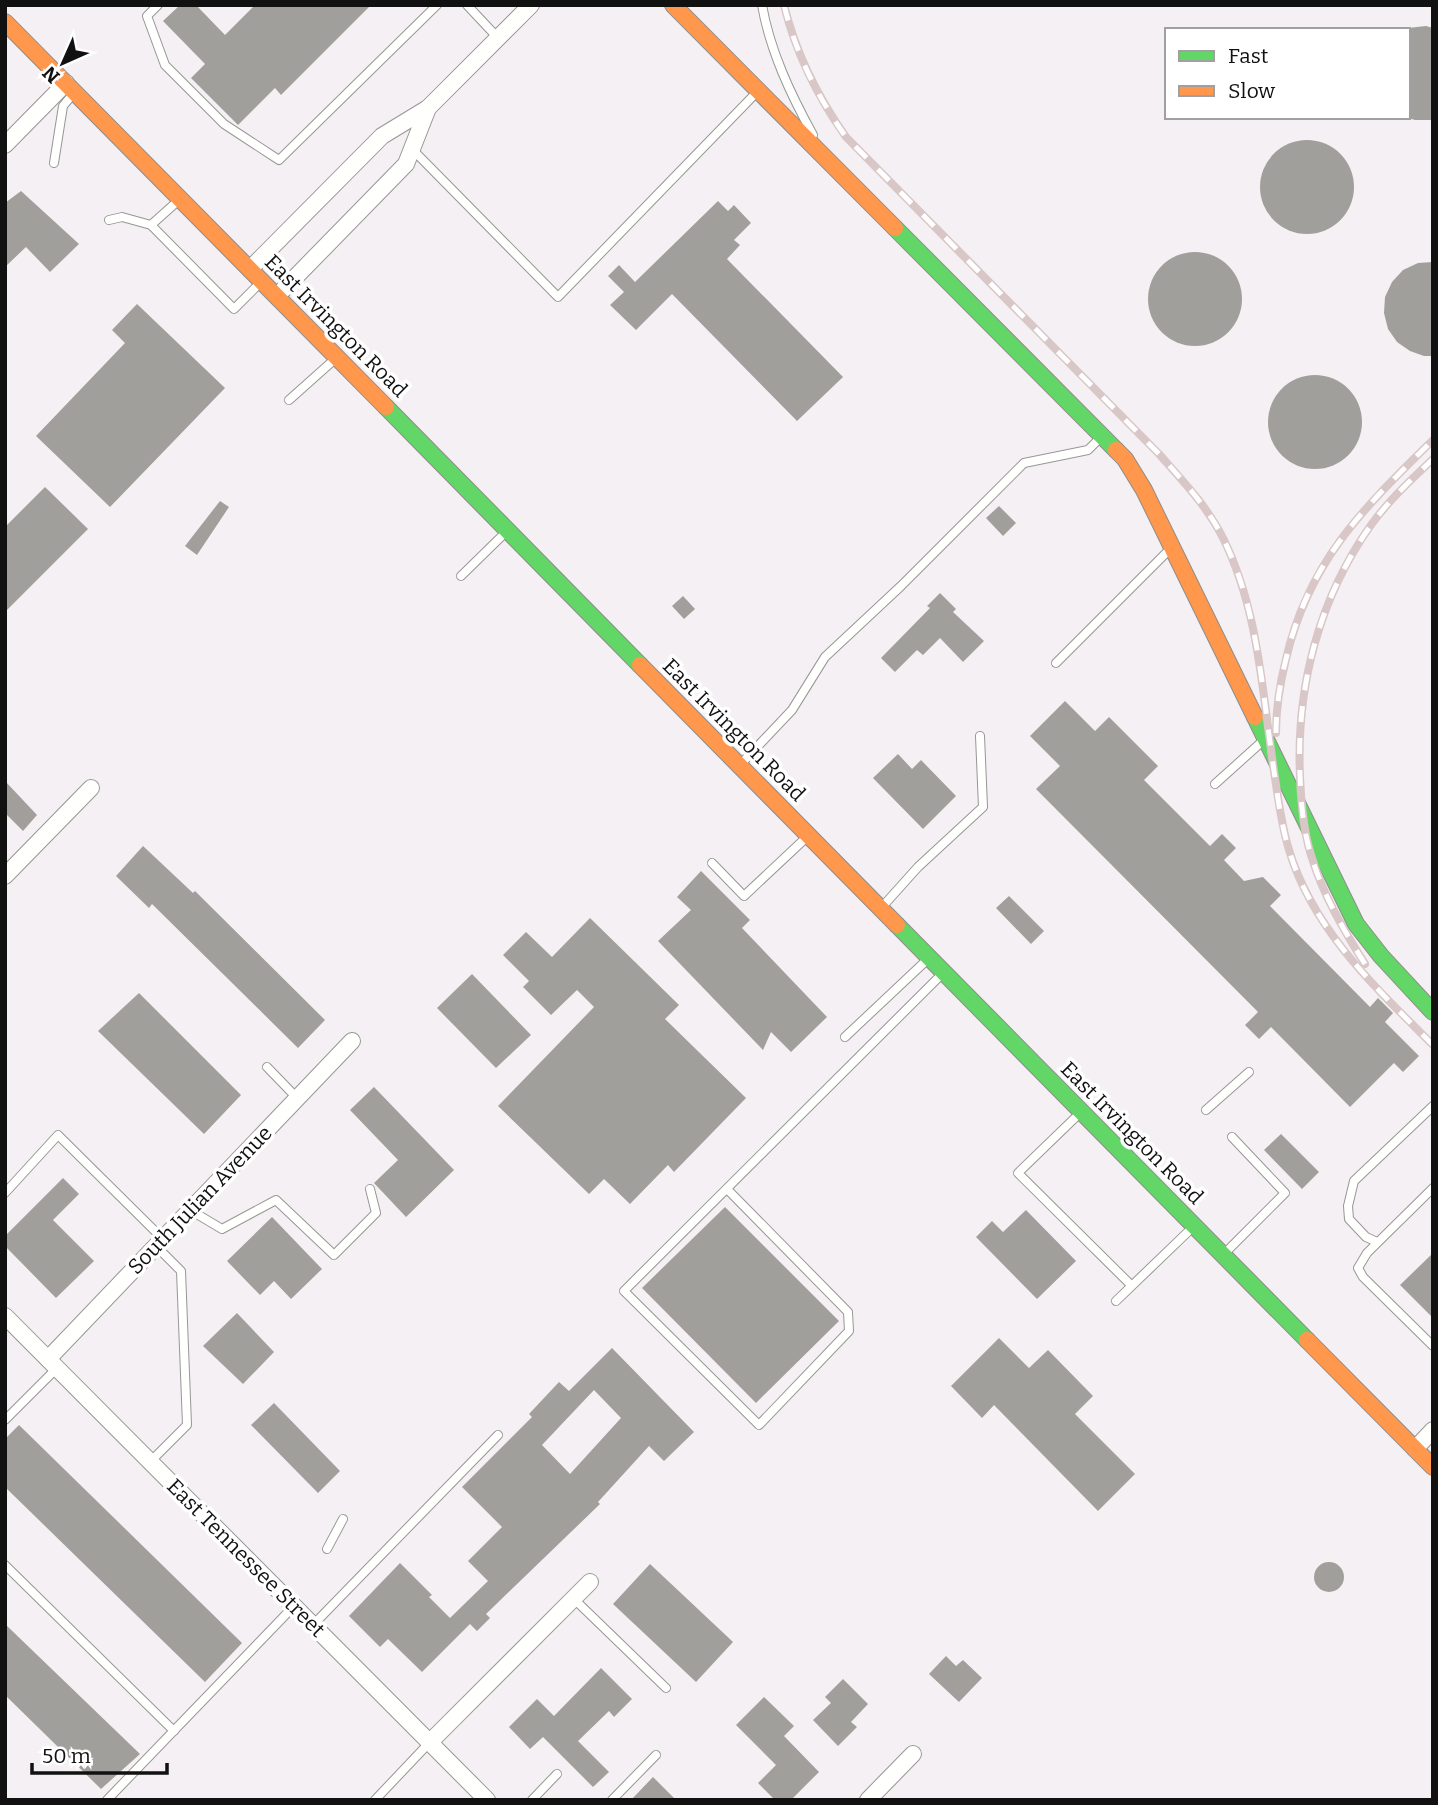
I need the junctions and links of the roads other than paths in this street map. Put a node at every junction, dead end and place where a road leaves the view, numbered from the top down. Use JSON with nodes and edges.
{"nodes":[{"id":1,"x":158,"y":5,"type":"edge"},
{"id":2,"x":437,"y":5,"type":"edge"},
{"id":3,"x":467,"y":5,"type":"edge"},
{"id":4,"x":531,"y":5,"type":"edge"},
{"id":5,"x":673,"y":5,"type":"edge"},
{"id":6,"x":762,"y":5,"type":"edge"},
{"id":7,"x":5,"y":22,"type":"edge"},
{"id":8,"x":498,"y":38,"type":"junction"},
{"id":9,"x":71,"y":88,"type":"junction"},
{"id":10,"x":758,"y":91,"type":"junction"},
{"id":11,"x":428,"y":108,"type":"junction"},
{"id":12,"x":5,"y":145,"type":"edge"},
{"id":13,"x":412,"y":149,"type":"junction"},
{"id":14,"x":828,"y":162,"type":"junction"},
{"id":15,"x":54,"y":163,"type":"dead end"},
{"id":16,"x":180,"y":199,"type":"junction"},
{"id":17,"x":109,"y":219,"type":"dead end"},
{"id":18,"x":151,"y":225,"type":"junction"},
{"id":19,"x":250,"y":269,"type":"junction"},
{"id":20,"x":262,"y":281,"type":"junction"},
{"id":21,"x":277,"y":296,"type":"junction"},
{"id":22,"x":337,"y":357,"type":"junction"},
{"id":23,"x":289,"y":400,"type":"dead end"},
{"id":24,"x":1103,"y":436,"type":"junction"},
{"id":25,"x":508,"y":530,"type":"junction"},
{"id":26,"x":1171,"y":548,"type":"junction"},
{"id":27,"x":461,"y":576,"type":"dead end"},
{"id":28,"x":1056,"y":663,"type":"dead end"},
{"id":29,"x":980,"y":736,"type":"dead end"},
{"id":30,"x":1265,"y":738,"type":"junction"},
{"id":31,"x":740,"y":765,"type":"junction"},
{"id":32,"x":1215,"y":784,"type":"dead end"},
{"id":33,"x":91,"y":788,"type":"dead end"},
{"id":34,"x":809,"y":835,"type":"junction"},
{"id":35,"x":712,"y":863,"type":"dead end"},
{"id":36,"x":5,"y":876,"type":"edge"},
{"id":37,"x":880,"y":908,"type":"junction"},
{"id":38,"x":929,"y":958,"type":"junction"},
{"id":39,"x":944,"y":972,"type":"junction"},
{"id":40,"x":1433,"y":1012,"type":"edge"},
{"id":41,"x":845,"y":1037,"type":"dead end"},
{"id":42,"x":352,"y":1041,"type":"dead end"},
{"id":43,"x":267,"y":1067,"type":"dead end"},
{"id":44,"x":1250,"y":1072,"type":"dead end"},
{"id":45,"x":298,"y":1098,"type":"junction"},
{"id":46,"x":1433,"y":1106,"type":"edge"},
{"id":47,"x":1206,"y":1110,"type":"dead end"},
{"id":48,"x":1081,"y":1112,"type":"junction"},
{"id":49,"x":1231,"y":1137,"type":"dead end"},
{"id":50,"x":1433,"y":1188,"type":"edge"},
{"id":51,"x":370,"y":1189,"type":"dead end"},
{"id":52,"x":727,"y":1189,"type":"junction"},
{"id":53,"x":5,"y":1194,"type":"edge"},
{"id":54,"x":190,"y":1210,"type":"junction"},
{"id":55,"x":1194,"y":1226,"type":"junction"},
{"id":56,"x":160,"y":1242,"type":"junction"},
{"id":57,"x":1377,"y":1242,"type":"junction"},
{"id":58,"x":1223,"y":1255,"type":"junction"},
{"id":59,"x":1131,"y":1285,"type":"junction"},
{"id":60,"x":1116,"y":1301,"type":"dead end"},
{"id":61,"x":5,"y":1316,"type":"edge"},
{"id":62,"x":1433,"y":1346,"type":"edge"},
{"id":63,"x":52,"y":1364,"type":"junction"},
{"id":64,"x":5,"y":1420,"type":"edge"},
{"id":65,"x":1433,"y":1430,"type":"edge"},
{"id":66,"x":498,"y":1436,"type":"dead end"},
{"id":67,"x":1415,"y":1448,"type":"junction"},
{"id":68,"x":150,"y":1462,"type":"junction"},
{"id":69,"x":1433,"y":1467,"type":"edge"},
{"id":70,"x":343,"y":1519,"type":"dead end"},
{"id":71,"x":327,"y":1549,"type":"dead end"},
{"id":72,"x":5,"y":1565,"type":"edge"},
{"id":73,"x":590,"y":1582,"type":"dead end"},
{"id":74,"x":573,"y":1598,"type":"junction"},
{"id":75,"x":294,"y":1606,"type":"junction"},
{"id":76,"x":313,"y":1625,"type":"junction"},
{"id":77,"x":666,"y":1688,"type":"dead end"},
{"id":78,"x":174,"y":1731,"type":"junction"},
{"id":79,"x":430,"y":1742,"type":"junction"},
{"id":80,"x":913,"y":1754,"type":"dead end"},
{"id":81,"x":656,"y":1755,"type":"dead end"},
{"id":82,"x":557,"y":1774,"type":"dead end"},
{"id":83,"x":107,"y":1800,"type":"edge"},
{"id":84,"x":375,"y":1800,"type":"edge"},
{"id":85,"x":487,"y":1800,"type":"edge"},
{"id":86,"x":532,"y":1800,"type":"edge"},
{"id":87,"x":612,"y":1800,"type":"edge"},
{"id":88,"x":868,"y":1800,"type":"edge"}],
"edges":[{"from":1,"to":2,"type":"lane"},
{"from":3,"to":8,"type":"lane"},
{"from":4,"to":8,"type":"street"},
{"from":5,"to":10,"type":"street"},
{"from":6,"to":14,"type":"lane"},
{"from":7,"to":9,"type":"street","name":"East Irvington Road"},
{"from":8,"to":11,"type":"street"},
{"from":9,"to":12,"type":"street"},
{"from":9,"to":15,"type":"lane"},
{"from":9,"to":16,"type":"street","name":"East Irvington Road"},
{"from":10,"to":13,"type":"lane"},
{"from":10,"to":14,"type":"street"},
{"from":11,"to":13,"type":"street"},
{"from":11,"to":19,"type":"street"},
{"from":13,"to":21,"type":"street"},
{"from":14,"to":24,"type":"street"},
{"from":16,"to":18,"type":"lane"},
{"from":16,"to":19,"type":"street","name":"East Irvington Road"},
{"from":17,"to":18,"type":"lane"},
{"from":18,"to":20,"type":"lane"},
{"from":19,"to":20,"type":"street","name":"East Irvington Road"},
{"from":20,"to":21,"type":"street","name":"East Irvington Road"},
{"from":21,"to":22,"type":"street","name":"East Irvington Road"},
{"from":22,"to":23,"type":"lane"},
{"from":22,"to":25,"type":"street","name":"East Irvington Road"},
{"from":24,"to":26,"type":"street"},
{"from":24,"to":31,"type":"lane"},
{"from":25,"to":27,"type":"lane"},
{"from":25,"to":31,"type":"street","name":"East Irvington Road"},
{"from":26,"to":28,"type":"lane"},
{"from":26,"to":30,"type":"street"},
{"from":29,"to":37,"type":"lane"},
{"from":30,"to":32,"type":"lane"},
{"from":30,"to":40,"type":"street"},
{"from":31,"to":34,"type":"street","name":"East Irvington Road"},
{"from":33,"to":36,"type":"street"},
{"from":34,"to":35,"type":"lane"},
{"from":34,"to":37,"type":"street","name":"East Irvington Road"},
{"from":37,"to":38,"type":"street","name":"East Irvington Road"},
{"from":38,"to":39,"type":"street","name":"East Irvington Road"},
{"from":38,"to":41,"type":"lane"},
{"from":39,"to":48,"type":"street","name":"East Irvington Road"},
{"from":39,"to":52,"type":"lane"},
{"from":42,"to":45,"type":"street","name":"South Julian Avenue"},
{"from":43,"to":45,"type":"lane"},
{"from":44,"to":47,"type":"lane"},
{"from":45,"to":54,"type":"street","name":"South Julian Avenue"},
{"from":46,"to":57,"type":"lane"},
{"from":48,"to":55,"type":"street","name":"East Irvington Road"},
{"from":48,"to":59,"type":"lane"},
{"from":49,"to":58,"type":"lane"},
{"from":50,"to":57,"type":"lane"},
{"from":51,"to":54,"type":"lane"},
{"from":52,"to":52,"type":"lane"},
{"from":53,"to":56,"type":"lane"},
{"from":54,"to":56,"type":"street","name":"South Julian Avenue"},
{"from":55,"to":58,"type":"street","name":"East Irvington Road"},
{"from":55,"to":59,"type":"lane"},
{"from":56,"to":63,"type":"street","name":"South Julian Avenue"},
{"from":56,"to":68,"type":"lane"},
{"from":57,"to":62,"type":"lane"},
{"from":58,"to":67,"type":"street","name":"East Irvington Road"},
{"from":59,"to":60,"type":"lane"},
{"from":61,"to":63,"type":"street","name":"East Tennessee Street"},
{"from":63,"to":64,"type":"lane"},
{"from":63,"to":68,"type":"street","name":"East Tennessee Street"},
{"from":65,"to":67,"type":"street"},
{"from":66,"to":76,"type":"lane"},
{"from":67,"to":69,"type":"street","name":"East Irvington Road"},
{"from":68,"to":75,"type":"street","name":"East Tennessee Street"},
{"from":70,"to":71,"type":"lane"},
{"from":72,"to":78,"type":"lane"},
{"from":73,"to":74,"type":"street"},
{"from":74,"to":77,"type":"lane"},
{"from":74,"to":79,"type":"street"},
{"from":75,"to":76,"type":"street","name":"East Tennessee Street"},
{"from":75,"to":78,"type":"lane"},
{"from":76,"to":79,"type":"street","name":"East Tennessee Street"},
{"from":78,"to":83,"type":"lane"},
{"from":79,"to":84,"type":"lane"},
{"from":79,"to":85,"type":"street","name":"East Tennessee Street"},
{"from":80,"to":88,"type":"street"},
{"from":81,"to":87,"type":"lane"},
{"from":82,"to":86,"type":"lane"}]}
